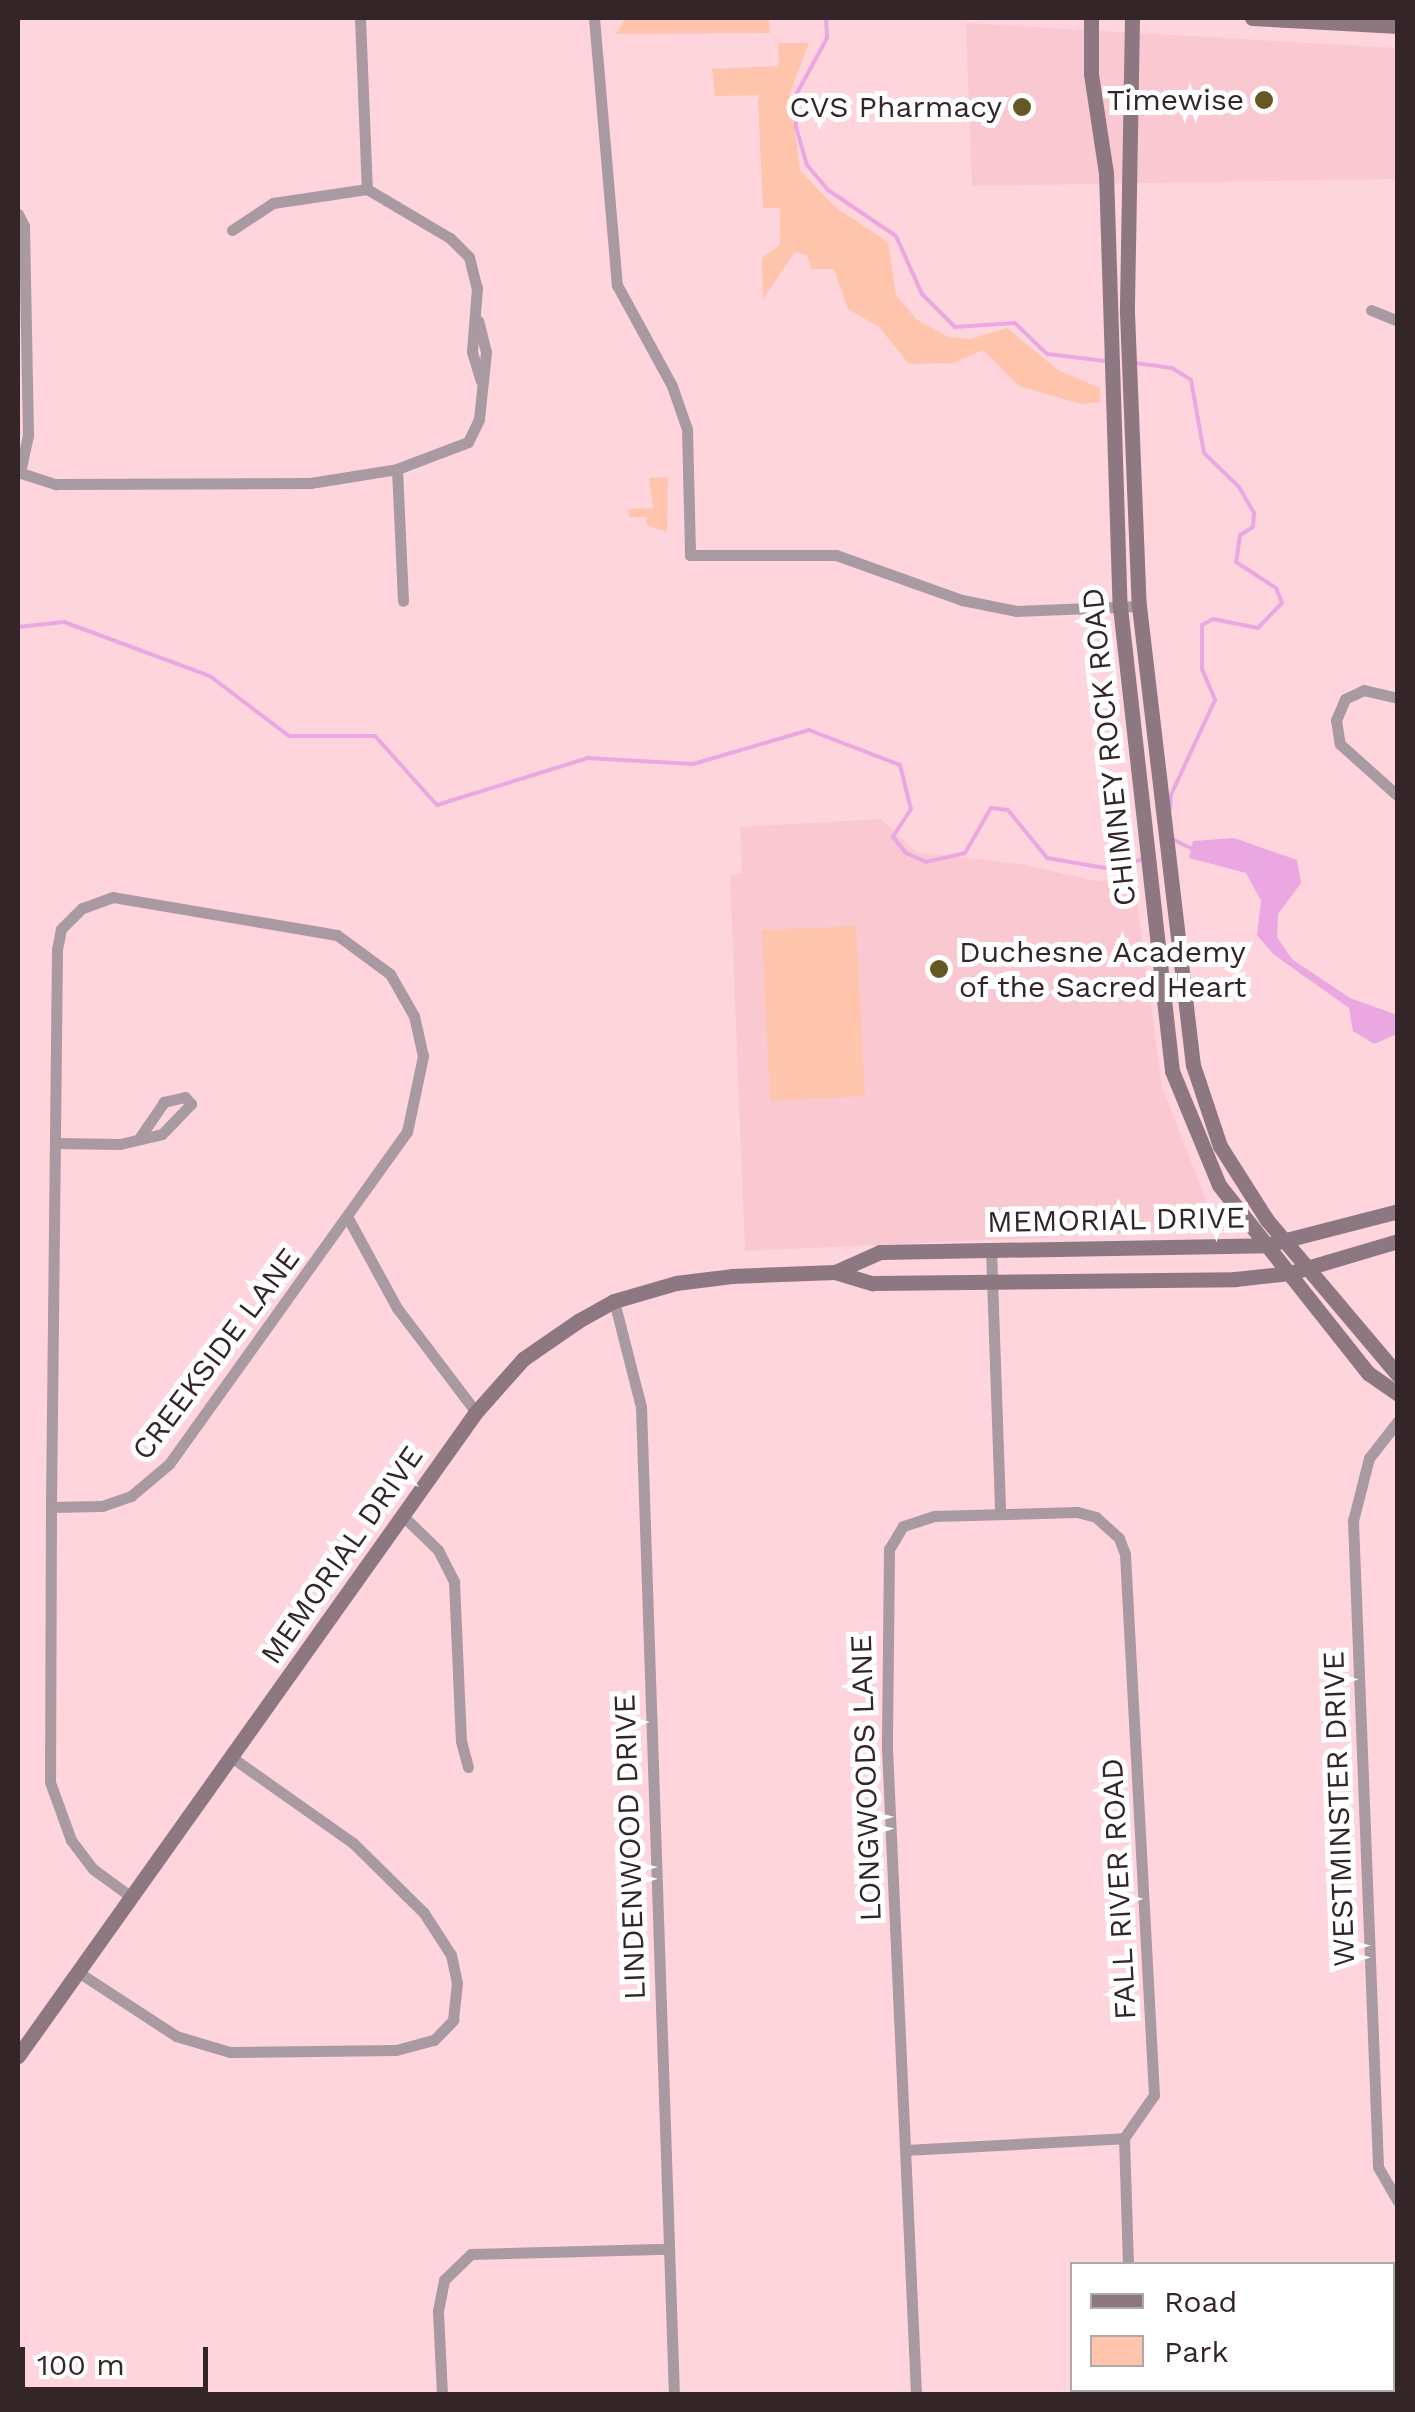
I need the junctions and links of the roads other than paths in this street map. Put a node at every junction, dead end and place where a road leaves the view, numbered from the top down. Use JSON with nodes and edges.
{"nodes":[{"id":1,"x":360,"y":18,"type":"edge"},
{"id":2,"x":594,"y":18,"type":"edge"},
{"id":3,"x":1091,"y":18,"type":"edge"},
{"id":4,"x":1132,"y":18,"type":"edge"},
{"id":5,"x":1252,"y":18,"type":"edge"},
{"id":6,"x":1398,"y":26,"type":"edge"},
{"id":7,"x":367,"y":189,"type":"junction"},
{"id":8,"x":1126,"y":203,"type":"junction"},
{"id":9,"x":1104,"y":204,"type":"junction"},
{"id":10,"x":18,"y":214,"type":"edge"},
{"id":11,"x":232,"y":230,"type":"dead end"},
{"id":12,"x":1371,"y":310,"type":"dead end"},
{"id":13,"x":1398,"y":321,"type":"edge"},
{"id":14,"x":398,"y":468,"type":"junction"},
{"id":15,"x":19,"y":472,"type":"edge"},
{"id":16,"x":403,"y":601,"type":"dead end"},
{"id":17,"x":1139,"y":606,"type":"junction"},
{"id":18,"x":1120,"y":607,"type":"junction"},
{"id":19,"x":1398,"y":698,"type":"edge"},
{"id":20,"x":1398,"y":796,"type":"edge"},
{"id":21,"x":1183,"y":1005,"type":"junction"},
{"id":22,"x":1163,"y":1008,"type":"junction"},
{"id":23,"x":140,"y":1137,"type":"dead end"},
{"id":24,"x":55,"y":1143,"type":"junction"},
{"id":25,"x":1398,"y":1211,"type":"edge"},
{"id":26,"x":349,"y":1220,"type":"junction"},
{"id":27,"x":1398,"y":1241,"type":"edge"},
{"id":28,"x":1288,"y":1243,"type":"junction"},
{"id":29,"x":1267,"y":1245,"type":"junction"},
{"id":30,"x":991,"y":1250,"type":"junction"},
{"id":31,"x":1310,"y":1267,"type":"junction"},
{"id":32,"x":835,"y":1272,"type":"junction"},
{"id":33,"x":1290,"y":1273,"type":"junction"},
{"id":34,"x":994,"y":1281,"type":"junction"},
{"id":35,"x":614,"y":1301,"type":"junction"},
{"id":36,"x":1398,"y":1375,"type":"edge"},
{"id":37,"x":1398,"y":1394,"type":"edge"},
{"id":38,"x":476,"y":1412,"type":"junction"},
{"id":39,"x":1398,"y":1421,"type":"edge"},
{"id":40,"x":52,"y":1506,"type":"junction"},
{"id":41,"x":1000,"y":1512,"type":"junction"},
{"id":42,"x":404,"y":1516,"type":"junction"},
{"id":43,"x":231,"y":1757,"type":"junction"},
{"id":44,"x":468,"y":1767,"type":"dead end"},
{"id":45,"x":130,"y":1896,"type":"junction"},
{"id":46,"x":78,"y":1972,"type":"junction"},
{"id":47,"x":18,"y":2056,"type":"edge"},
{"id":48,"x":1124,"y":2138,"type":"junction"},
{"id":49,"x":906,"y":2150,"type":"junction"},
{"id":50,"x":1398,"y":2201,"type":"edge"},
{"id":51,"x":667,"y":2249,"type":"junction"},
{"id":52,"x":1128,"y":2262,"type":"edge"},
{"id":53,"x":442,"y":2394,"type":"edge"},
{"id":54,"x":674,"y":2394,"type":"edge"},
{"id":55,"x":916,"y":2394,"type":"edge"}],
"edges":[{"from":1,"to":7,"type":"street"},
{"from":2,"to":18,"type":"street"},
{"from":3,"to":9,"type":"main road","name":"CHIMNEY ROCK ROAD"},
{"from":4,"to":8,"type":"main road","name":"CHIMNEY ROCK ROAD"},
{"from":5,"to":6,"type":"main road"},
{"from":7,"to":11,"type":"street"},
{"from":7,"to":14,"type":"street"},
{"from":8,"to":9,"type":"main road"},
{"from":8,"to":17,"type":"main road","name":"CHIMNEY ROCK ROAD"},
{"from":9,"to":18,"type":"main road","name":"CHIMNEY ROCK ROAD"},
{"from":10,"to":15,"type":"street"},
{"from":12,"to":13,"type":"street"},
{"from":14,"to":15,"type":"street"},
{"from":14,"to":16,"type":"street"},
{"from":17,"to":18,"type":"street"},
{"from":17,"to":21,"type":"main road","name":"CHIMNEY ROCK ROAD"},
{"from":18,"to":22,"type":"main road","name":"CHIMNEY ROCK ROAD"},
{"from":19,"to":20,"type":"street"},
{"from":21,"to":22,"type":"main road"},
{"from":21,"to":28,"type":"main road","name":"CHIMNEY ROCK ROAD"},
{"from":22,"to":29,"type":"main road","name":"CHIMNEY ROCK ROAD"},
{"from":23,"to":24,"type":"street"},
{"from":24,"to":26,"type":"street","name":"CREEKSIDE LANE"},
{"from":24,"to":40,"type":"street"},
{"from":25,"to":28,"type":"main road","name":"MEMORIAL DRIVE"},
{"from":26,"to":38,"type":"street"},
{"from":26,"to":40,"type":"street","name":"CREEKSIDE LANE"},
{"from":27,"to":31,"type":"main road","name":"MEMORIAL DRIVE"},
{"from":28,"to":29,"type":"main road","name":"MEMORIAL DRIVE"},
{"from":28,"to":31,"type":"main road","name":"CHIMNEY ROCK ROAD"},
{"from":29,"to":30,"type":"main road","name":"MEMORIAL DRIVE"},
{"from":29,"to":33,"type":"main road","name":"CHIMNEY ROCK ROAD"},
{"from":30,"to":32,"type":"main road","name":"MEMORIAL DRIVE"},
{"from":30,"to":34,"type":"street"},
{"from":31,"to":33,"type":"main road","name":"MEMORIAL DRIVE"},
{"from":31,"to":36,"type":"main road","name":"CHIMNEY ROCK ROAD"},
{"from":32,"to":34,"type":"main road","name":"MEMORIAL DRIVE"},
{"from":32,"to":35,"type":"main road","name":"MEMORIAL DRIVE"},
{"from":33,"to":34,"type":"main road","name":"MEMORIAL DRIVE"},
{"from":33,"to":37,"type":"main road","name":"CHIMNEY ROCK ROAD"},
{"from":34,"to":41,"type":"street"},
{"from":35,"to":38,"type":"main road","name":"MEMORIAL DRIVE"},
{"from":35,"to":51,"type":"street","name":"LINDENWOOD DRIVE"},
{"from":38,"to":42,"type":"main road","name":"MEMORIAL DRIVE"},
{"from":39,"to":50,"type":"street","name":"WESTMINSTER DRIVE"},
{"from":40,"to":45,"type":"street"},
{"from":41,"to":48,"type":"street","name":"FALL RIVER ROAD"},
{"from":41,"to":49,"type":"street","name":"LONGWOODS LANE"},
{"from":42,"to":43,"type":"main road","name":"MEMORIAL DRIVE"},
{"from":42,"to":44,"type":"street"},
{"from":43,"to":45,"type":"main road","name":"MEMORIAL DRIVE"},
{"from":43,"to":46,"type":"street"},
{"from":45,"to":46,"type":"main road","name":"MEMORIAL DRIVE"},
{"from":46,"to":47,"type":"main road","name":"MEMORIAL DRIVE"},
{"from":48,"to":49,"type":"street"},
{"from":48,"to":52,"type":"street"},
{"from":49,"to":55,"type":"street","name":"LONGWOODS LANE"},
{"from":51,"to":53,"type":"street"},
{"from":51,"to":54,"type":"street","name":"LINDENWOOD DRIVE"}]}
